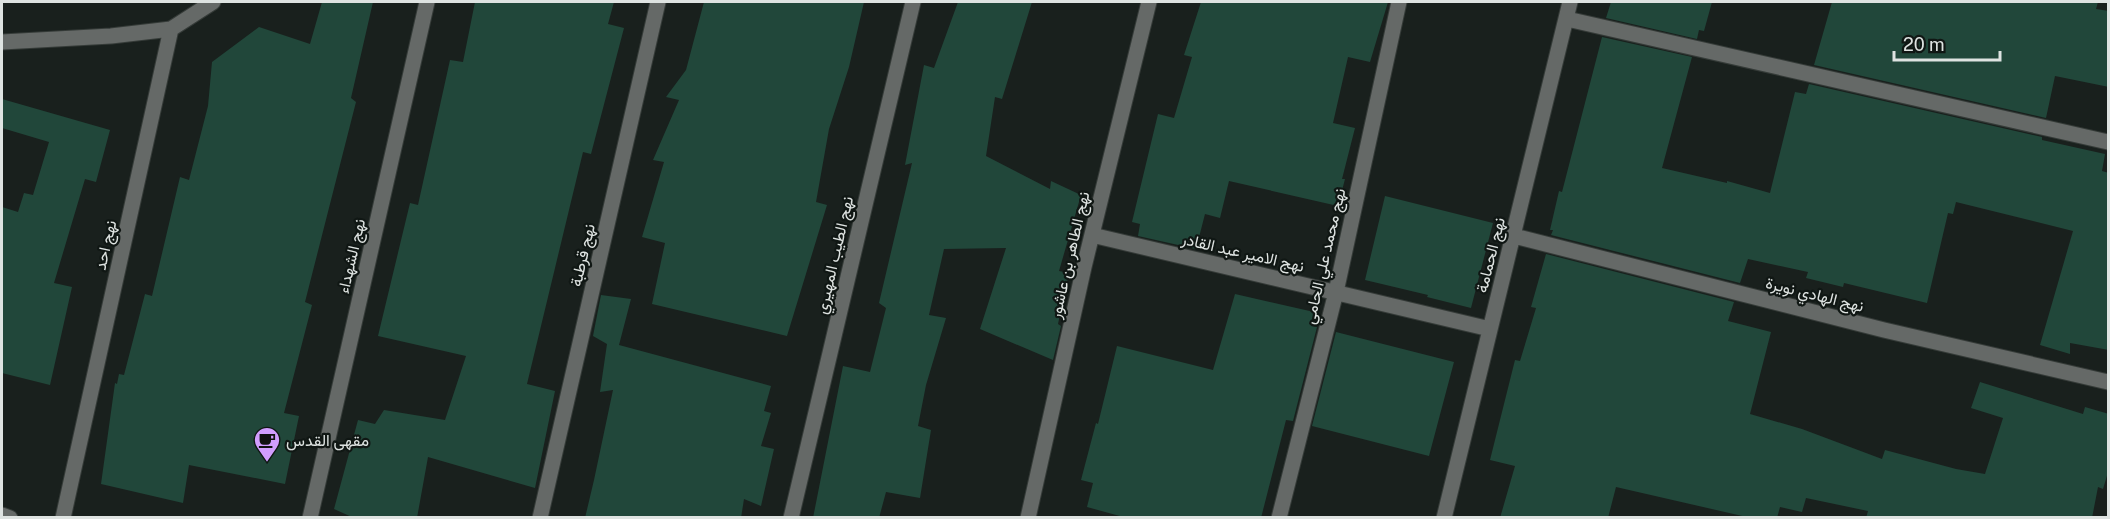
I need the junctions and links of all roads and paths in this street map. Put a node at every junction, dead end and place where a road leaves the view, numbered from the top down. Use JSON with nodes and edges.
{"nodes":[{"id":1,"x":213,"y":2,"type":"edge"},
{"id":2,"x":427,"y":2,"type":"edge"},
{"id":3,"x":658,"y":2,"type":"edge"},
{"id":4,"x":913,"y":2,"type":"edge"},
{"id":5,"x":1149,"y":2,"type":"edge"},
{"id":6,"x":1398,"y":2,"type":"edge"},
{"id":7,"x":1570,"y":2,"type":"edge"},
{"id":8,"x":1567,"y":19,"type":"junction"},
{"id":9,"x":171,"y":29,"type":"junction"},
{"id":10,"x":2,"y":42,"type":"edge"},
{"id":11,"x":2109,"y":142,"type":"edge"},
{"id":12,"x":1092,"y":235,"type":"junction"},
{"id":13,"x":1514,"y":236,"type":"junction"},
{"id":14,"x":1336,"y":292,"type":"junction"},
{"id":15,"x":1490,"y":329,"type":"junction"},
{"id":16,"x":2109,"y":382,"type":"edge"},
{"id":17,"x":2,"y":515,"type":"edge"},
{"id":18,"x":10,"y":518,"type":"edge"},
{"id":19,"x":63,"y":518,"type":"edge"},
{"id":20,"x":310,"y":518,"type":"edge"},
{"id":21,"x":540,"y":518,"type":"edge"},
{"id":22,"x":791,"y":518,"type":"edge"},
{"id":23,"x":1028,"y":518,"type":"edge"},
{"id":24,"x":1279,"y":518,"type":"edge"},
{"id":25,"x":1444,"y":518,"type":"edge"}],
"edges":[{"from":1,"to":9,"type":"street"},
{"from":2,"to":20,"type":"street","name":"نهج الشهداء"},
{"from":3,"to":21,"type":"street","name":"نهج قرطبة"},
{"from":4,"to":22,"type":"street","name":"نهج الطيب المهيري"},
{"from":5,"to":12,"type":"street","name":"نهج الطاهر بن عاشور"},
{"from":6,"to":14,"type":"street","name":"نهج محمد علي الحامي"},
{"from":7,"to":8,"type":"street","name":"نهج الحمامة"},
{"from":8,"to":11,"type":"street"},
{"from":8,"to":13,"type":"street","name":"نهج الحمامة"},
{"from":9,"to":10,"type":"street"},
{"from":9,"to":19,"type":"street","name":"نهج احد"},
{"from":12,"to":14,"type":"street","name":"نهج الامير عبد القادر"},
{"from":12,"to":23,"type":"street","name":"نهج الطاهر بن عاشور"},
{"from":13,"to":15,"type":"street","name":"نهج الحمامة"},
{"from":13,"to":16,"type":"street","name":"نهج الهادي نويرة"},
{"from":14,"to":15,"type":"street","name":"نهج الامير عبد القادر"},
{"from":14,"to":24,"type":"street","name":"نهج محمد علي الحامي"},
{"from":15,"to":25,"type":"street","name":"نهج الحمامة"},
{"from":17,"to":18,"type":"street"}]}
